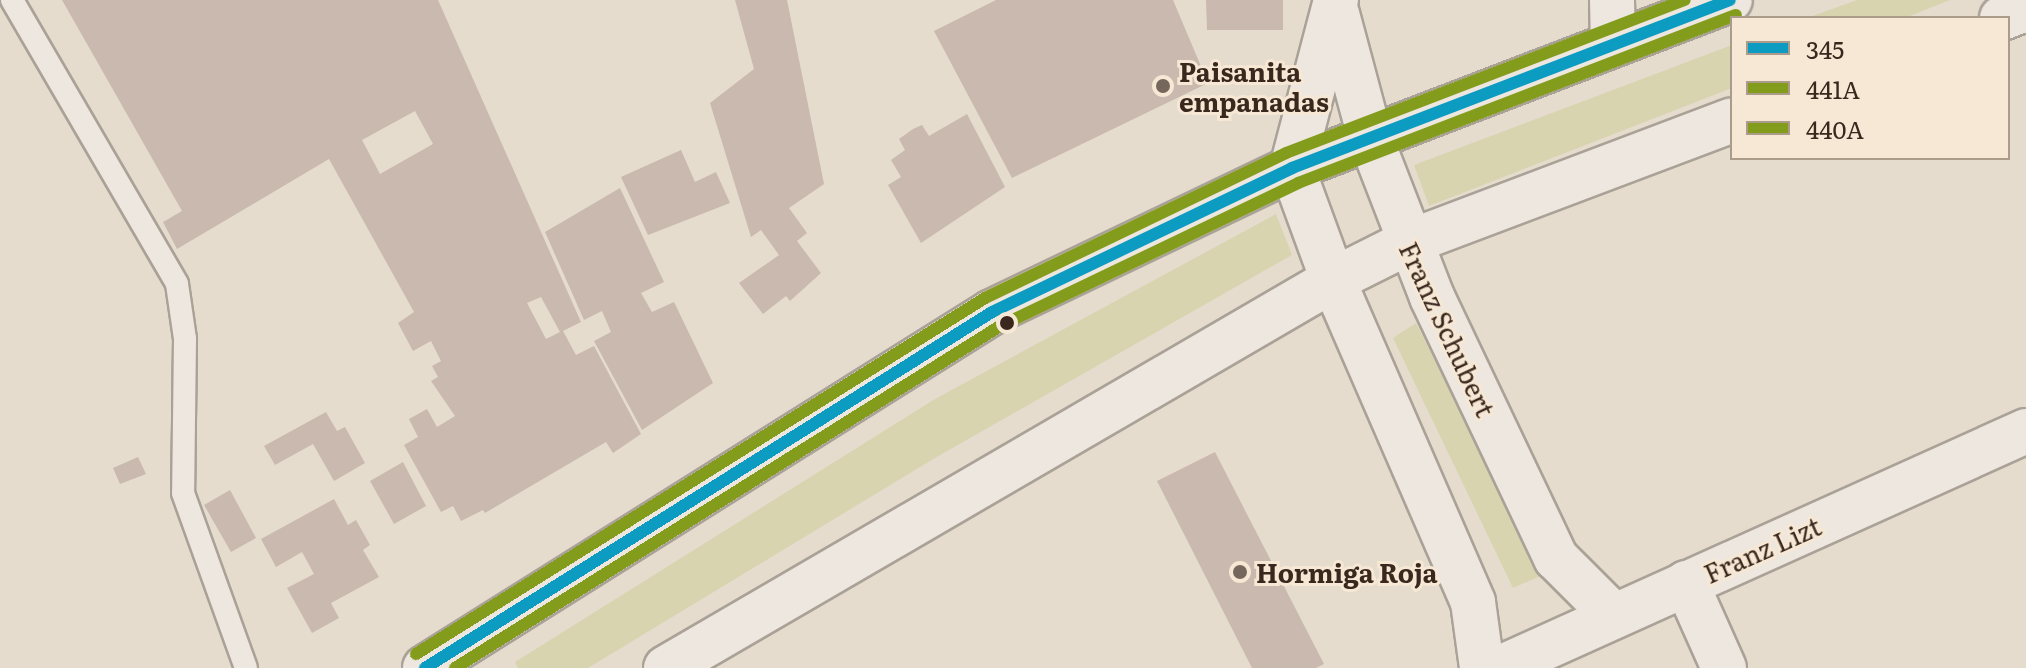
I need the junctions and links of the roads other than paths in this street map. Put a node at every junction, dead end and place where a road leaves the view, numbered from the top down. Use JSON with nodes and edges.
{"nodes":[{"id":1,"x":12,"y":0,"type":"edge"},
{"id":2,"x":1612,"y":0,"type":"edge"},
{"id":3,"x":1730,"y":0,"type":"edge"},
{"id":4,"x":1336,"y":7,"type":"edge"},
{"id":5,"x":1613,"y":44,"type":"junction"},
{"id":6,"x":1730,"y":121,"type":"edge"},
{"id":7,"x":1370,"y":137,"type":"junction"},
{"id":8,"x":1292,"y":168,"type":"junction"},
{"id":9,"x":1407,"y":243,"type":"junction"},
{"id":10,"x":1333,"y":280,"type":"junction"},
{"id":11,"x":2026,"y":431,"type":"edge"},
{"id":12,"x":1686,"y":583,"type":"junction"},
{"id":13,"x":1614,"y":616,"type":"junction"},
{"id":14,"x":246,"y":668,"type":"edge"},
{"id":15,"x":425,"y":668,"type":"edge"},
{"id":16,"x":666,"y":668,"type":"edge"},
{"id":17,"x":1482,"y":668,"type":"edge"},
{"id":18,"x":1500,"y":668,"type":"edge"},
{"id":19,"x":1724,"y":668,"type":"edge"}],
"edges":[{"from":1,"to":14,"type":"lane"},
{"from":2,"to":5,"type":"street"},
{"from":3,"to":5,"type":"street"},
{"from":4,"to":7,"type":"street","name":"Franz Schubert"},
{"from":4,"to":8,"type":"street"},
{"from":5,"to":7,"type":"street"},
{"from":6,"to":9,"type":"street"},
{"from":7,"to":8,"type":"street"},
{"from":7,"to":9,"type":"street","name":"Franz Schubert"},
{"from":8,"to":10,"type":"street"},
{"from":8,"to":15,"type":"street"},
{"from":9,"to":10,"type":"street"},
{"from":9,"to":13,"type":"street","name":"Franz Schubert"},
{"from":10,"to":16,"type":"street"},
{"from":10,"to":17,"type":"street"},
{"from":11,"to":12,"type":"street","name":"Franz Lizt"},
{"from":12,"to":13,"type":"street","name":"Franz Lizt"},
{"from":12,"to":19,"type":"street"},
{"from":13,"to":18,"type":"street","name":"Franz Lizt"}]}
